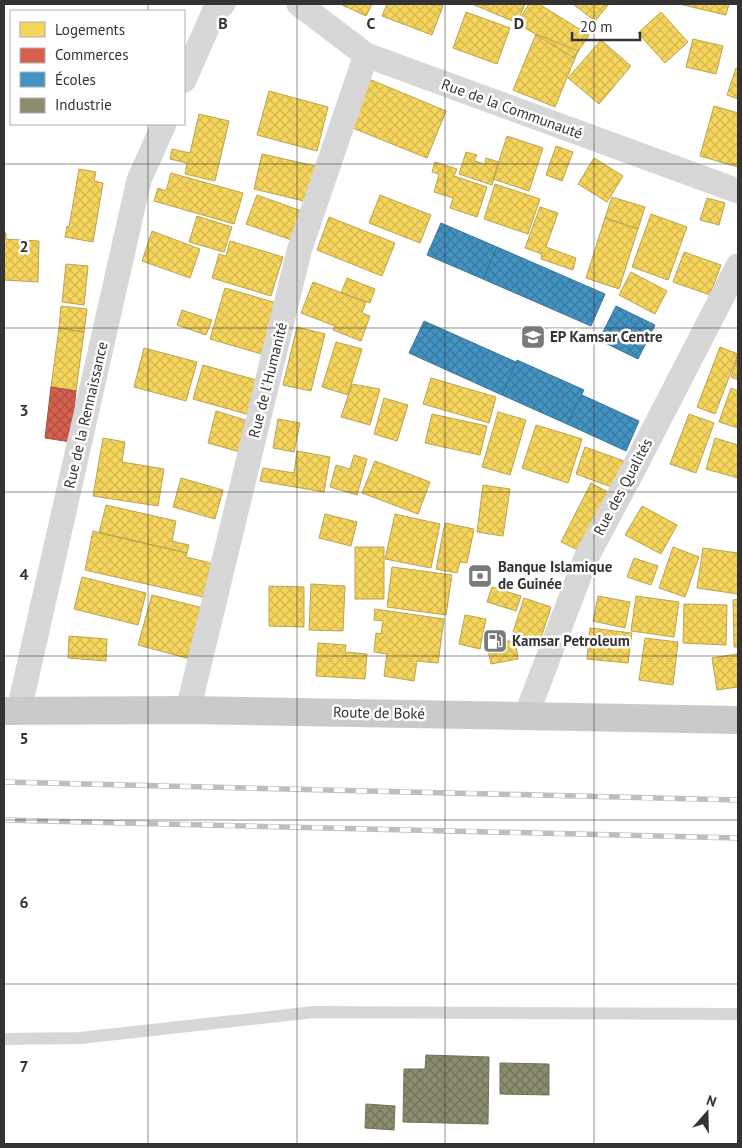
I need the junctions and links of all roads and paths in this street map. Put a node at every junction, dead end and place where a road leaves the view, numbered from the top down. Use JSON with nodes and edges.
{"nodes":[{"id":1,"x":223,"y":4,"type":"edge"},
{"id":2,"x":299,"y":4,"type":"edge"},
{"id":3,"x":366,"y":55,"type":"junction"},
{"id":4,"x":185,"y":78,"type":"edge"},
{"id":5,"x":164,"y":125,"type":"edge"},
{"id":6,"x":738,"y":191,"type":"edge"},
{"id":7,"x":738,"y":266,"type":"edge"},
{"id":8,"x":9,"y":709,"type":"edge"},
{"id":9,"x":188,"y":710,"type":"junction"},
{"id":10,"x":526,"y":716,"type":"junction"},
{"id":11,"x":738,"y":720,"type":"edge"},
{"id":12,"x":738,"y":1014,"type":"edge"},
{"id":13,"x":4,"y":1039,"type":"edge"}],
"edges":[{"from":1,"to":4,"type":"street"},
{"from":2,"to":3,"type":"street","name":"Rue de la Communauté"},
{"from":3,"to":6,"type":"street","name":"Rue de la Communauté"},
{"from":3,"to":9,"type":"street","name":"Rue de l'Humanité"},
{"from":5,"to":8,"type":"street","name":"Rue de la Rennaissance"},
{"from":7,"to":10,"type":"street","name":"Rue des Qualités"},
{"from":8,"to":9,"type":"main road","name":"Route de Boké"},
{"from":9,"to":10,"type":"main road","name":"Route de Boké"},
{"from":10,"to":11,"type":"main road","name":"Route de Boké"},
{"from":12,"to":13,"type":"lane"}]}
